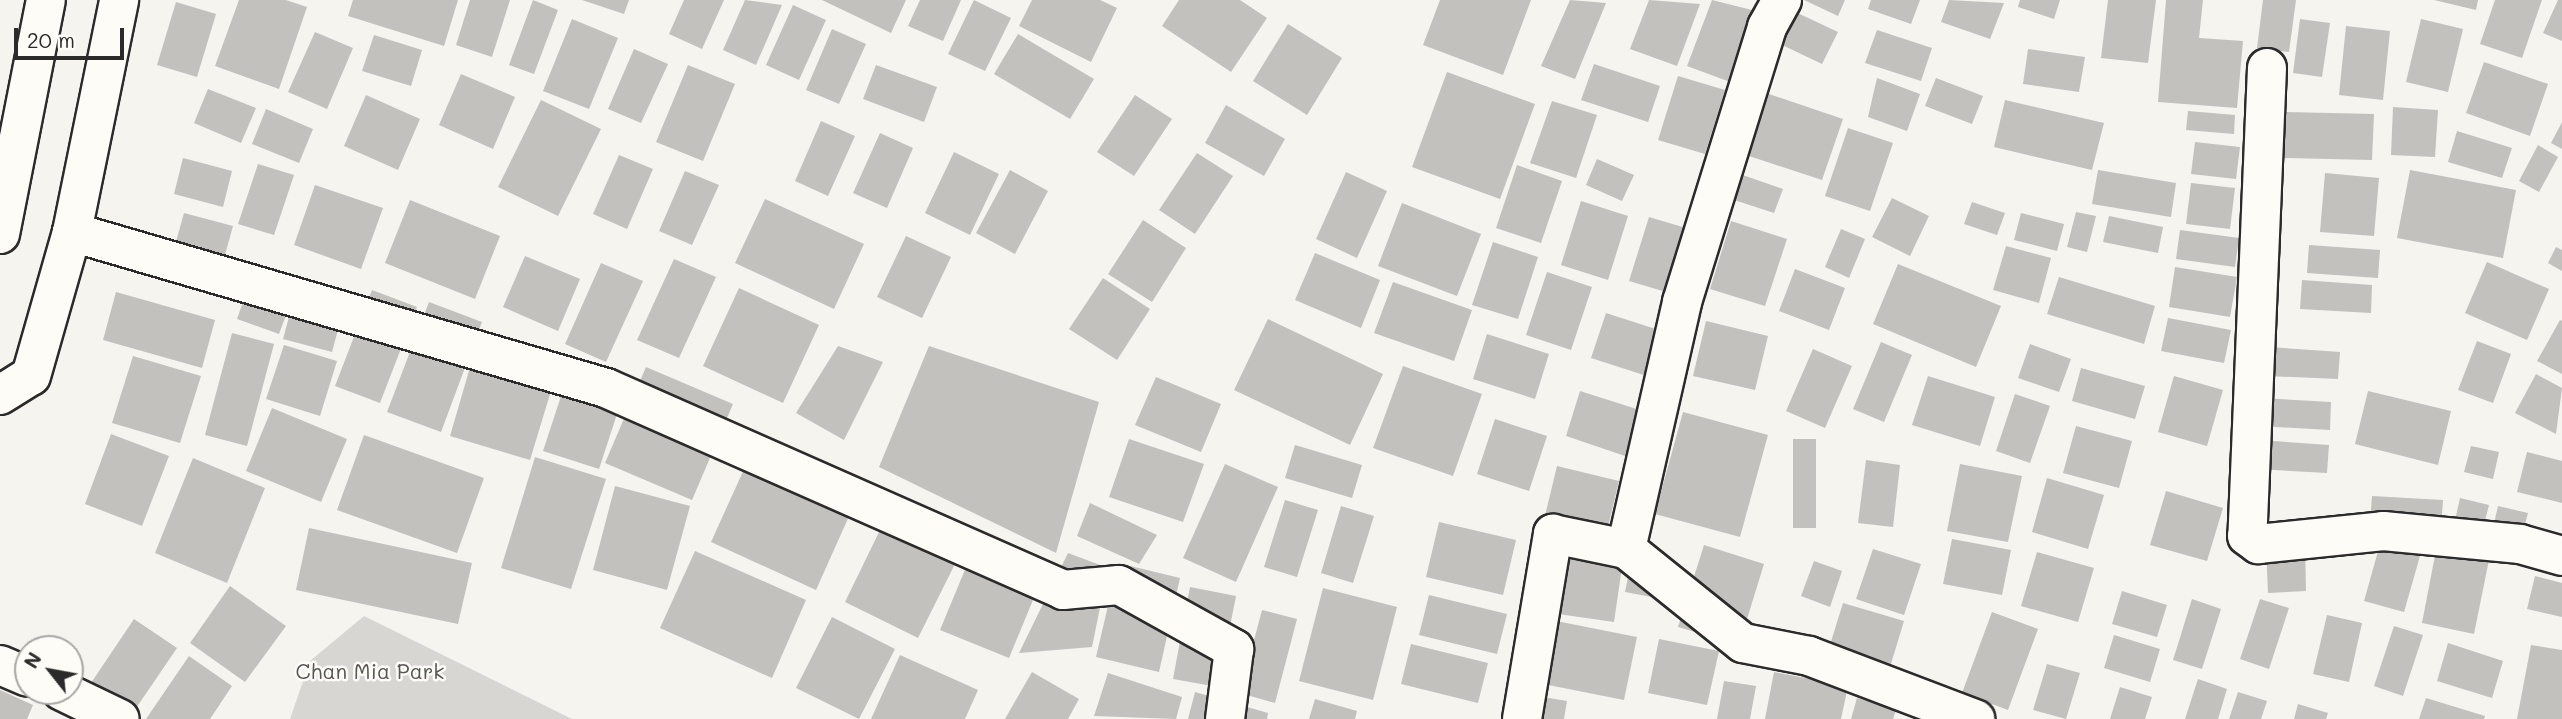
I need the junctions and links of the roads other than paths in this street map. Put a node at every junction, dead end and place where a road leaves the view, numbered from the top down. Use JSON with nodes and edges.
{"nodes":[{"id":1,"x":46,"y":0,"type":"edge"},
{"id":2,"x":119,"y":0,"type":"edge"},
{"id":3,"x":1782,"y":0,"type":"edge"},
{"id":4,"x":2267,"y":68,"type":"dead end"},
{"id":5,"x":72,"y":232,"type":"junction"},
{"id":6,"x":0,"y":234,"type":"edge"},
{"id":7,"x":0,"y":395,"type":"edge"},
{"id":8,"x":1626,"y":549,"type":"junction"},
{"id":9,"x":2562,"y":556,"type":"edge"},
{"id":10,"x":84,"y":702,"type":"edge"},
{"id":11,"x":120,"y":719,"type":"edge"},
{"id":12,"x":1225,"y":719,"type":"edge"},
{"id":13,"x":1522,"y":719,"type":"edge"},
{"id":14,"x":1975,"y":719,"type":"edge"}],
"edges":[{"from":1,"to":6,"type":"street"},
{"from":2,"to":5,"type":"street"},
{"from":3,"to":8,"type":"street"},
{"from":4,"to":9,"type":"street"},
{"from":5,"to":7,"type":"street"},
{"from":5,"to":12,"type":"street"},
{"from":8,"to":13,"type":"street"},
{"from":8,"to":14,"type":"street"},
{"from":10,"to":11,"type":"street"}]}
